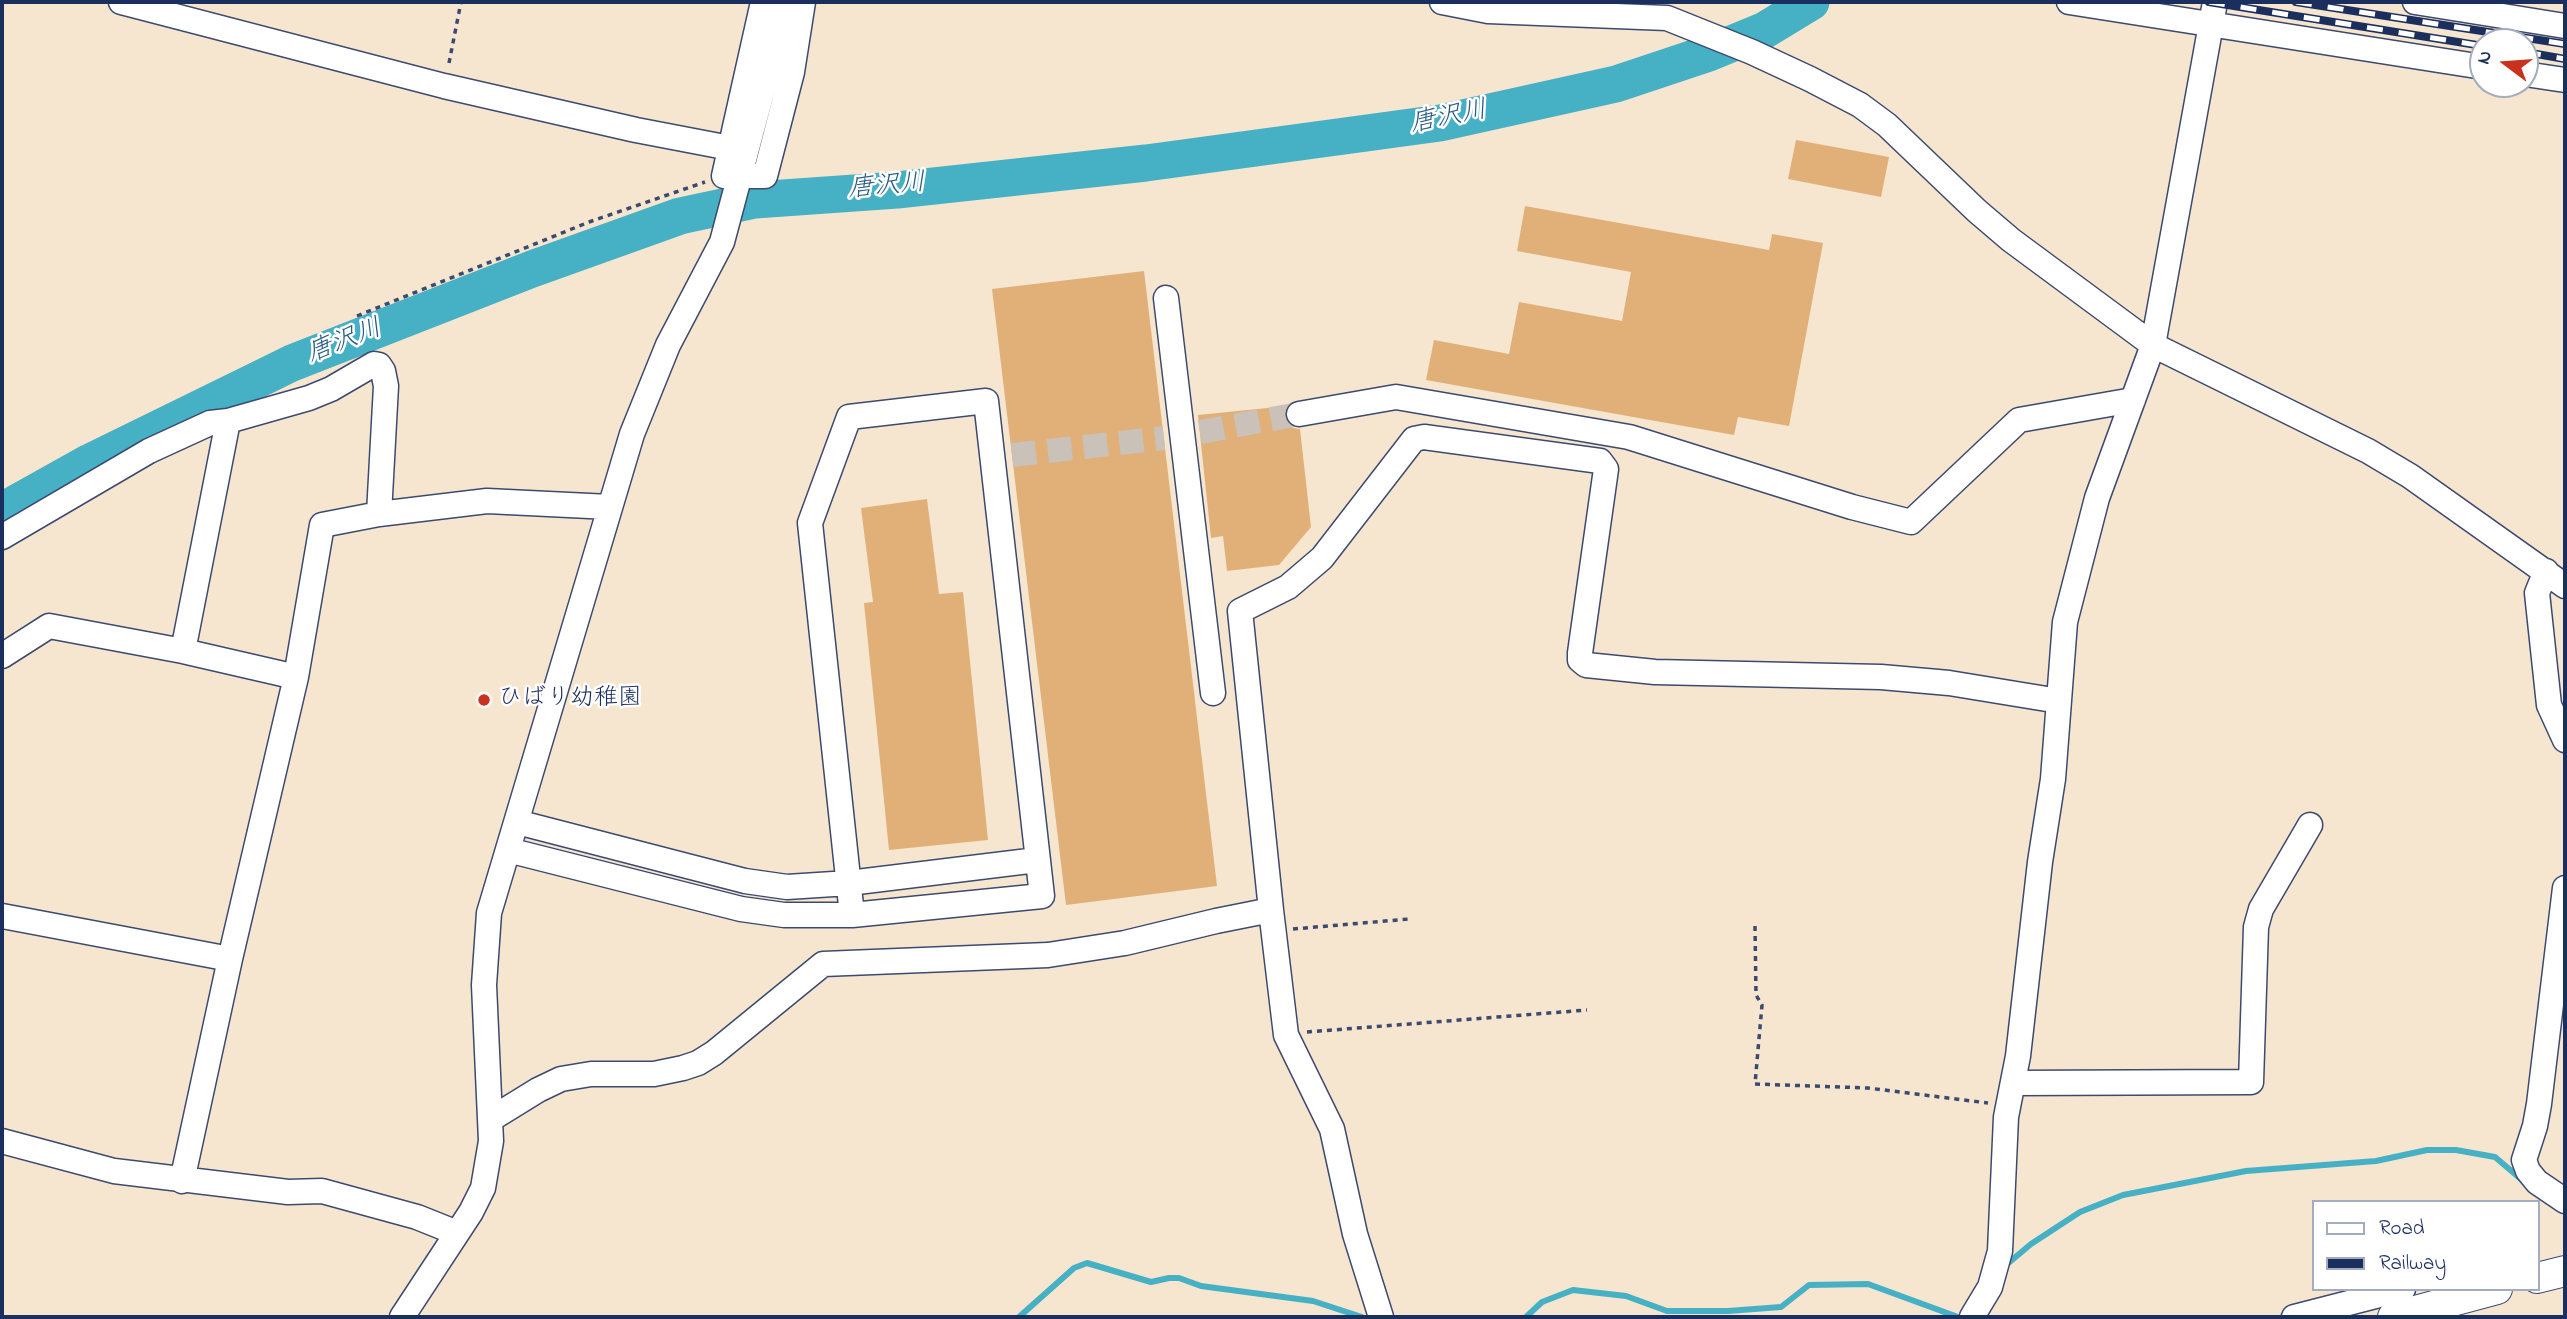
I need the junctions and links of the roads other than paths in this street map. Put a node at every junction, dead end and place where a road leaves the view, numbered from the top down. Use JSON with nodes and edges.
{"nodes":[{"id":1,"x":121,"y":2,"type":"edge"},
{"id":2,"x":764,"y":2,"type":"edge"},
{"id":3,"x":779,"y":2,"type":"edge"},
{"id":4,"x":803,"y":2,"type":"edge"},
{"id":5,"x":1442,"y":2,"type":"edge"},
{"id":6,"x":2069,"y":2,"type":"edge"},
{"id":7,"x":2415,"y":2,"type":"edge"},
{"id":8,"x":2467,"y":6,"type":"edge"},
{"id":9,"x":1667,"y":10,"type":"edge"},
{"id":10,"x":2213,"y":12,"type":"edge"},
{"id":11,"x":2565,"y":26,"type":"edge"},
{"id":12,"x":2469,"y":64,"type":"edge"},
{"id":13,"x":2539,"y":76,"type":"edge"},
{"id":14,"x":2565,"y":80,"type":"edge"},
{"id":15,"x":730,"y":148,"type":"junction"},
{"id":16,"x":734,"y":180,"type":"junction"},
{"id":17,"x":1166,"y":298,"type":"dead end"},
{"id":18,"x":2153,"y":345,"type":"junction"},
{"id":19,"x":2133,"y":400,"type":"junction"},
{"id":20,"x":1299,"y":414,"type":"tunnel mouth"},
{"id":21,"x":228,"y":421,"type":"junction"},
{"id":22,"x":610,"y":507,"type":"junction"},
{"id":23,"x":379,"y":514,"type":"junction"},
{"id":24,"x":2,"y":537,"type":"edge"},
{"id":25,"x":2560,"y":581,"type":"edge"},
{"id":26,"x":183,"y":652,"type":"junction"},
{"id":27,"x":2,"y":656,"type":"edge"},
{"id":28,"x":296,"y":677,"type":"junction"},
{"id":29,"x":1213,"y":693,"type":"dead end"},
{"id":30,"x":2059,"y":701,"type":"junction"},
{"id":31,"x":2565,"y":740,"type":"edge"},
{"id":32,"x":517,"y":822,"type":"junction"},
{"id":33,"x":2310,"y":825,"type":"dead end"},
{"id":34,"x":508,"y":850,"type":"junction"},
{"id":35,"x":1037,"y":860,"type":"junction"},
{"id":36,"x":849,"y":883,"type":"junction"},
{"id":37,"x":2565,"y":888,"type":"edge"},
{"id":38,"x":852,"y":915,"type":"junction"},
{"id":39,"x":2,"y":916,"type":"edge"},
{"id":40,"x":1272,"y":921,"type":"junction"},
{"id":41,"x":2563,"y":936,"type":"edge"},
{"id":42,"x":230,"y":959,"type":"junction"},
{"id":43,"x":2010,"y":1094,"type":"junction"},
{"id":44,"x":491,"y":1119,"type":"junction"},
{"id":45,"x":2,"y":1141,"type":"edge"},
{"id":46,"x":182,"y":1181,"type":"junction"},
{"id":47,"x":2552,"y":1200,"type":"edge"},
{"id":48,"x":457,"y":1233,"type":"junction"},
{"id":49,"x":2565,"y":1271,"type":"edge"},
{"id":50,"x":2539,"y":1278,"type":"edge"},
{"id":51,"x":2395,"y":1291,"type":"edge"},
{"id":52,"x":2490,"y":1291,"type":"edge"},
{"id":53,"x":402,"y":1317,"type":"edge"},
{"id":54,"x":1381,"y":1317,"type":"edge"},
{"id":55,"x":1972,"y":1317,"type":"edge"},
{"id":56,"x":2294,"y":1317,"type":"edge"},
{"id":57,"x":2393,"y":1317,"type":"edge"}],
"edges":[{"from":1,"to":15,"type":"street"},
{"from":2,"to":15,"type":"street"},
{"from":3,"to":16,"type":"street"},
{"from":4,"to":16,"type":"street"},
{"from":5,"to":9,"type":"street"},
{"from":6,"to":10,"type":"street"},
{"from":7,"to":8,"type":"street"},
{"from":8,"to":11,"type":"street"},
{"from":9,"to":18,"type":"street"},
{"from":10,"to":12,"type":"street"},
{"from":10,"to":18,"type":"street"},
{"from":13,"to":14,"type":"street"},
{"from":15,"to":16,"type":"street"},
{"from":16,"to":22,"type":"street"},
{"from":17,"to":29,"type":"street"},
{"from":18,"to":19,"type":"street"},
{"from":18,"to":25,"type":"street"},
{"from":19,"to":20,"type":"street"},
{"from":19,"to":30,"type":"street"},
{"from":21,"to":23,"type":"street"},
{"from":21,"to":24,"type":"street"},
{"from":21,"to":26,"type":"street"},
{"from":22,"to":23,"type":"street"},
{"from":22,"to":32,"type":"street"},
{"from":23,"to":28,"type":"street"},
{"from":25,"to":31,"type":"street"},
{"from":26,"to":27,"type":"street"},
{"from":26,"to":28,"type":"street"},
{"from":28,"to":42,"type":"street"},
{"from":30,"to":40,"type":"street"},
{"from":30,"to":43,"type":"street"},
{"from":32,"to":34,"type":"street"},
{"from":32,"to":36,"type":"street"},
{"from":33,"to":43,"type":"street"},
{"from":34,"to":38,"type":"street"},
{"from":34,"to":44,"type":"street"},
{"from":35,"to":36,"type":"street"},
{"from":35,"to":36,"type":"street"},
{"from":35,"to":38,"type":"street"},
{"from":36,"to":38,"type":"street"},
{"from":37,"to":41,"type":"street"},
{"from":39,"to":42,"type":"street"},
{"from":40,"to":44,"type":"street"},
{"from":40,"to":54,"type":"street"},
{"from":41,"to":47,"type":"street"},
{"from":42,"to":46,"type":"street"},
{"from":43,"to":55,"type":"street"},
{"from":44,"to":48,"type":"street"},
{"from":45,"to":46,"type":"street"},
{"from":46,"to":48,"type":"street"},
{"from":48,"to":53,"type":"street"},
{"from":49,"to":50,"type":"main road"},
{"from":51,"to":56,"type":"street"},
{"from":52,"to":57,"type":"main road"}]}
